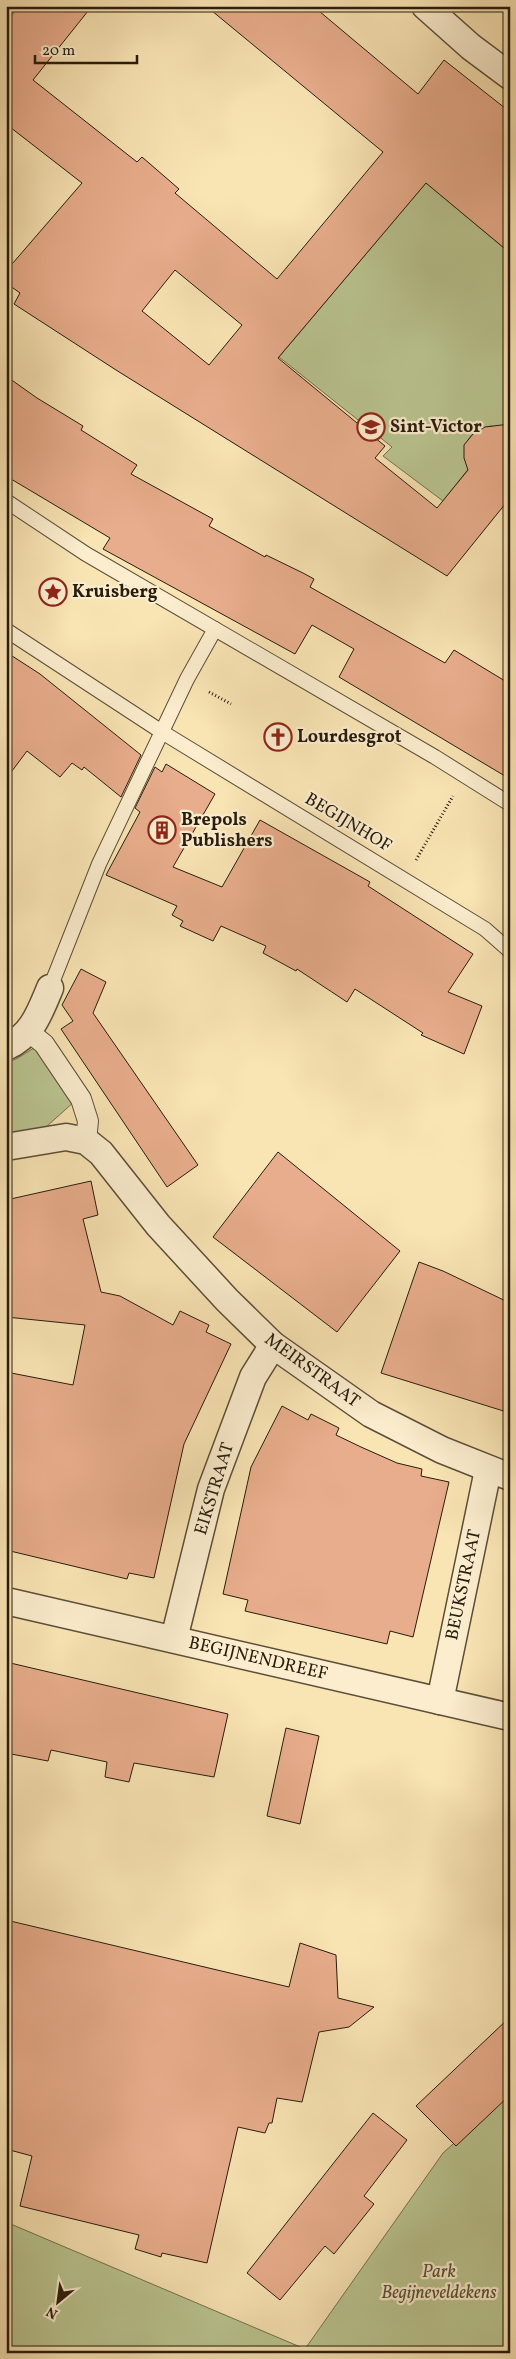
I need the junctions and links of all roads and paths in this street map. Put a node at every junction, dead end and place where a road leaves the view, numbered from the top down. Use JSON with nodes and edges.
{"nodes":[{"id":1,"x":425,"y":6,"type":"edge"},
{"id":2,"x":510,"y":76,"type":"edge"},
{"id":3,"x":6,"y":501,"type":"edge"},
{"id":4,"x":214,"y":628,"type":"junction"},
{"id":5,"x":6,"y":630,"type":"edge"},
{"id":6,"x":162,"y":732,"type":"junction"},
{"id":7,"x":466,"y":776,"type":"junction"},
{"id":8,"x":510,"y":804,"type":"edge"},
{"id":9,"x":404,"y":879,"type":"junction"},
{"id":10,"x":510,"y":951,"type":"edge"},
{"id":11,"x":50,"y":988,"type":"joint"},
{"id":12,"x":29,"y":1032,"type":"junction"},
{"id":13,"x":6,"y":1047,"type":"edge"},
{"id":14,"x":86,"y":1141,"type":"junction"},
{"id":15,"x":6,"y":1147,"type":"edge"},
{"id":16,"x":273,"y":1345,"type":"junction"},
{"id":17,"x":499,"y":1473,"type":"edge"},
{"id":18,"x":6,"y":1601,"type":"edge"},
{"id":19,"x":174,"y":1639,"type":"junction"},
{"id":20,"x":440,"y":1701,"type":"junction"},
{"id":21,"x":510,"y":1717,"type":"edge"}],
"edges":[{"from":1,"to":2,"type":"street"},
{"from":3,"to":4,"type":"lane"},
{"from":4,"to":6,"type":"lane"},
{"from":4,"to":7,"type":"lane"},
{"from":5,"to":6,"type":"lane","name":"BEGIJNHOF"},
{"from":6,"to":9,"type":"lane","name":"BEGIJNHOF"},
{"from":6,"to":11,"type":"lane"},
{"from":7,"to":8,"type":"lane"},
{"from":7,"to":9,"type":"path"},
{"from":9,"to":10,"type":"lane","name":"BEGIJNHOF"},
{"from":11,"to":12,"type":"street"},
{"from":12,"to":13,"type":"street"},
{"from":12,"to":14,"type":"street"},
{"from":14,"to":15,"type":"street"},
{"from":14,"to":16,"type":"street","name":"MEIRSTRAAT"},
{"from":16,"to":17,"type":"street","name":"MEIRSTRAAT"},
{"from":16,"to":19,"type":"street","name":"EIKSTRAAT"},
{"from":17,"to":20,"type":"street","name":"BEUKSTRAAT"},
{"from":18,"to":19,"type":"street","name":"BEGIJNENDREEF"},
{"from":19,"to":20,"type":"street","name":"BEGIJNENDREEF"},
{"from":20,"to":21,"type":"street","name":"BEGIJNENDREEF"}]}
